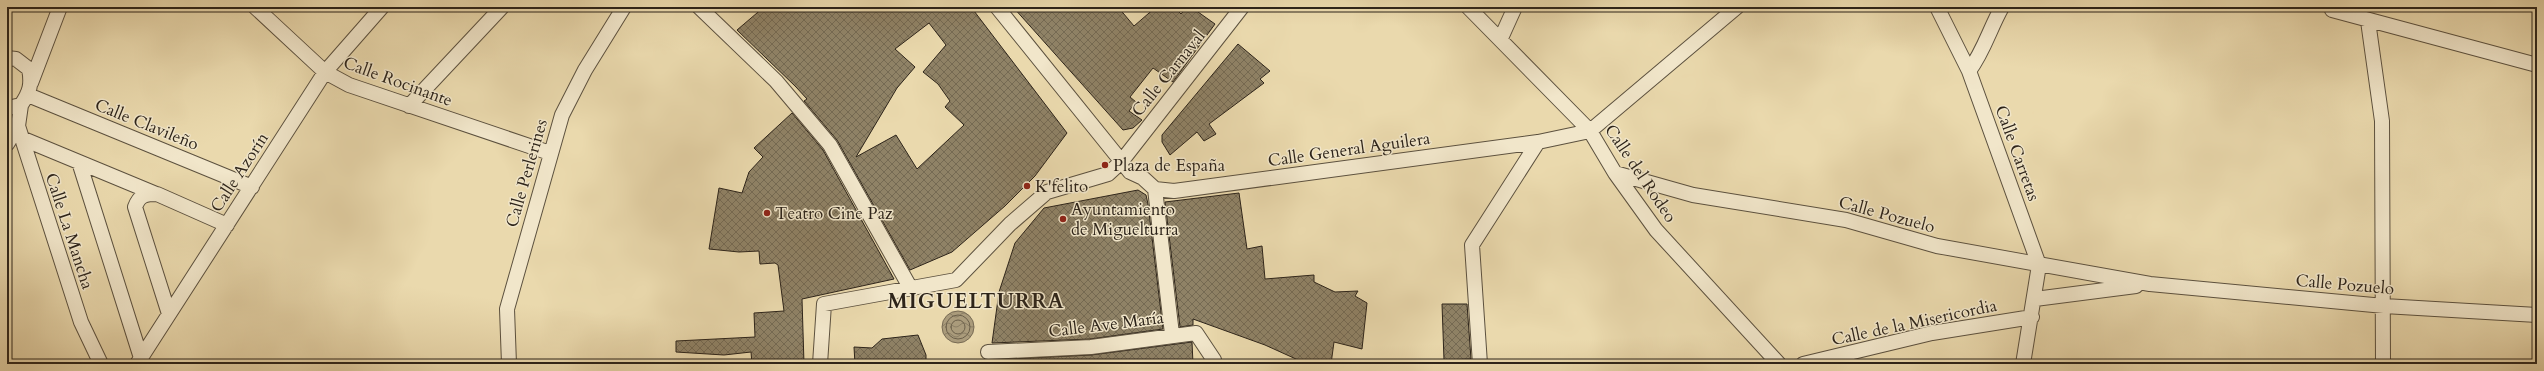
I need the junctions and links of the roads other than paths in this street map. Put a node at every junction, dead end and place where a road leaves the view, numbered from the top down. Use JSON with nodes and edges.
{"nodes":[{"id":1,"x":60,"y":7,"type":"edge"},
{"id":2,"x":255,"y":7,"type":"edge"},
{"id":3,"x":382,"y":7,"type":"edge"},
{"id":4,"x":502,"y":7,"type":"edge"},
{"id":5,"x":624,"y":7,"type":"edge"},
{"id":6,"x":699,"y":7,"type":"edge"},
{"id":7,"x":997,"y":7,"type":"edge"},
{"id":8,"x":1242,"y":7,"type":"edge"},
{"id":9,"x":1468,"y":7,"type":"edge"},
{"id":10,"x":1515,"y":7,"type":"edge"},
{"id":11,"x":1737,"y":7,"type":"edge"},
{"id":12,"x":1937,"y":7,"type":"edge"},
{"id":13,"x":2002,"y":7,"type":"edge"},
{"id":14,"x":2333,"y":7,"type":"edge"},
{"id":15,"x":2368,"y":21,"type":"junction"},
{"id":16,"x":1501,"y":38,"type":"junction"},
{"id":17,"x":7,"y":58,"type":"edge"},
{"id":18,"x":2537,"y":65,"type":"edge"},
{"id":19,"x":1969,"y":71,"type":"junction"},
{"id":20,"x":325,"y":72,"type":"junction"},
{"id":21,"x":27,"y":94,"type":"junction"},
{"id":22,"x":409,"y":106,"type":"junction"},
{"id":23,"x":7,"y":108,"type":"edge"},
{"id":24,"x":1590,"y":131,"type":"junction"},
{"id":25,"x":19,"y":132,"type":"junction"},
{"id":26,"x":1538,"y":142,"type":"junction"},
{"id":27,"x":7,"y":144,"type":"edge"},
{"id":28,"x":550,"y":153,"type":"junction"},
{"id":29,"x":79,"y":162,"type":"junction"},
{"id":30,"x":1121,"y":162,"type":"junction"},
{"id":31,"x":1615,"y":173,"type":"junction"},
{"id":32,"x":252,"y":187,"type":"junction"},
{"id":33,"x":1155,"y":189,"type":"junction"},
{"id":34,"x":157,"y":194,"type":"junction"},
{"id":35,"x":227,"y":225,"type":"junction"},
{"id":36,"x":2039,"y":264,"type":"junction"},
{"id":37,"x":2150,"y":284,"type":"junction"},
{"id":38,"x":911,"y":289,"type":"junction"},
{"id":39,"x":2035,"y":299,"type":"junction"},
{"id":40,"x":2384,"y":306,"type":"junction"},
{"id":41,"x":169,"y":314,"type":"junction"},
{"id":42,"x":2537,"y":315,"type":"edge"},
{"id":43,"x":2032,"y":317,"type":"junction"},
{"id":44,"x":1172,"y":334,"type":"junction"},
{"id":45,"x":988,"y":352,"type":"dead end"},
{"id":46,"x":139,"y":361,"type":"edge"},
{"id":47,"x":1218,"y":363,"type":"edge"},
{"id":48,"x":101,"y":364,"type":"edge"},
{"id":49,"x":509,"y":364,"type":"edge"},
{"id":50,"x":820,"y":364,"type":"edge"},
{"id":51,"x":1480,"y":364,"type":"edge"},
{"id":52,"x":1779,"y":364,"type":"edge"},
{"id":53,"x":1803,"y":364,"type":"edge"},
{"id":54,"x":2023,"y":364,"type":"edge"},
{"id":55,"x":2383,"y":364,"type":"edge"}],
"edges":[{"from":1,"to":21,"type":"street","name":"Calle La Mancha"},
{"from":2,"to":20,"type":"street","name":"Calle Rocinante"},
{"from":3,"to":20,"type":"street","name":"Calle Azorín"},
{"from":4,"to":22,"type":"street"},
{"from":5,"to":28,"type":"street","name":"Calle Perlerines"},
{"from":6,"to":38,"type":"street"},
{"from":7,"to":30,"type":"street"},
{"from":8,"to":30,"type":"street","name":"Calle Carnaval"},
{"from":9,"to":16,"type":"street","name":"Calle del Rodeo"},
{"from":10,"to":16,"type":"street"},
{"from":11,"to":24,"type":"street"},
{"from":12,"to":19,"type":"street","name":"Calle Carretas"},
{"from":13,"to":19,"type":"street"},
{"from":14,"to":15,"type":"street"},
{"from":15,"to":18,"type":"street"},
{"from":15,"to":40,"type":"street"},
{"from":16,"to":24,"type":"street","name":"Calle del Rodeo"},
{"from":17,"to":21,"type":"street"},
{"from":19,"to":36,"type":"street","name":"Calle Carretas"},
{"from":20,"to":22,"type":"street","name":"Calle Rocinante"},
{"from":20,"to":32,"type":"street","name":"Calle Azorín"},
{"from":21,"to":23,"type":"street"},
{"from":21,"to":25,"type":"street","name":"Calle La Mancha"},
{"from":21,"to":32,"type":"street","name":"Calle Clavileño"},
{"from":22,"to":28,"type":"street","name":"Calle Rocinante"},
{"from":24,"to":26,"type":"street","name":"Calle General Aguilera"},
{"from":24,"to":31,"type":"street","name":"Calle del Rodeo"},
{"from":25,"to":27,"type":"street"},
{"from":25,"to":29,"type":"street"},
{"from":25,"to":48,"type":"street","name":"Calle La Mancha"},
{"from":26,"to":33,"type":"street","name":"Calle General Aguilera"},
{"from":26,"to":51,"type":"street"},
{"from":28,"to":49,"type":"street","name":"Calle Perlerines"},
{"from":29,"to":34,"type":"street"},
{"from":29,"to":46,"type":"street"},
{"from":30,"to":33,"type":"street"},
{"from":30,"to":38,"type":"street","name":"Calle Carnaval"},
{"from":31,"to":36,"type":"street","name":"Calle Pozuelo"},
{"from":31,"to":52,"type":"street","name":"Calle del Rodeo"},
{"from":32,"to":35,"type":"street","name":"Calle Azorín"},
{"from":33,"to":44,"type":"street"},
{"from":34,"to":35,"type":"street"},
{"from":34,"to":41,"type":"street"},
{"from":35,"to":41,"type":"street","name":"Calle Azorín"},
{"from":36,"to":37,"type":"street","name":"Calle Pozuelo"},
{"from":36,"to":39,"type":"street","name":"Calle Carretas"},
{"from":37,"to":39,"type":"street","name":"Calle Pozuelo"},
{"from":37,"to":40,"type":"street","name":"Calle Pozuelo"},
{"from":38,"to":50,"type":"street","name":"Calle Carnaval"},
{"from":39,"to":43,"type":"street","name":"Calle Carretas"},
{"from":40,"to":42,"type":"street","name":"Calle Pozuelo"},
{"from":40,"to":55,"type":"street"},
{"from":41,"to":46,"type":"street","name":"Calle Azorín"},
{"from":43,"to":53,"type":"street","name":"Calle de la Misericordia"},
{"from":43,"to":54,"type":"street","name":"Calle Carretas"},
{"from":44,"to":45,"type":"street","name":"Calle Ave María"},
{"from":44,"to":47,"type":"street","name":"Calle Ave María"}]}
